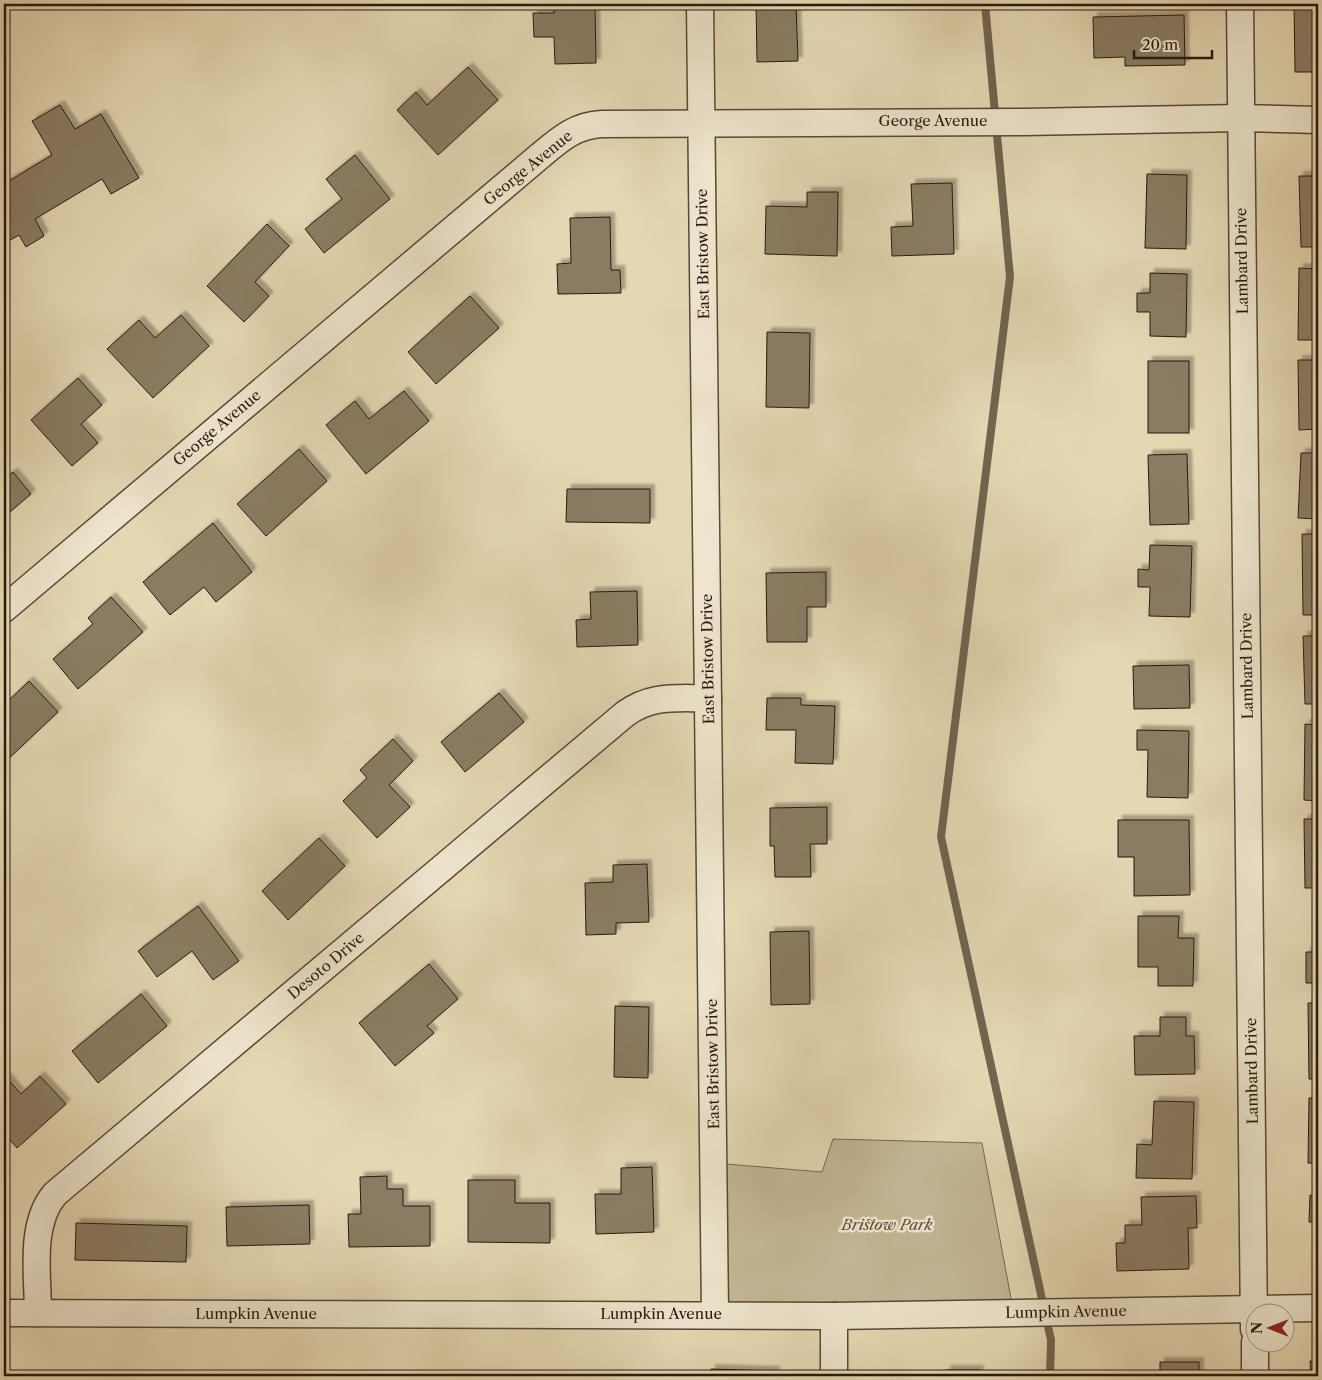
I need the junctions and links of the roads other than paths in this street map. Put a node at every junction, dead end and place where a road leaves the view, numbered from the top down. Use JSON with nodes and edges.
{"nodes":[{"id":1,"x":700,"y":4,"type":"edge"},
{"id":2,"x":1240,"y":4,"type":"edge"},
{"id":3,"x":1240,"y":118,"type":"junction"},
{"id":4,"x":1318,"y":120,"type":"edge"},
{"id":5,"x":702,"y":123,"type":"junction"},
{"id":6,"x":4,"y":610,"type":"edge"},
{"id":7,"x":708,"y":698,"type":"junction"},
{"id":8,"x":1254,"y":1302,"type":"edge"},
{"id":9,"x":1318,"y":1308,"type":"edge"},
{"id":10,"x":1294,"y":1312,"type":"edge"},
{"id":11,"x":38,"y":1313,"type":"junction"},
{"id":12,"x":4,"y":1314,"type":"edge"},
{"id":13,"x":715,"y":1314,"type":"junction"},
{"id":14,"x":834,"y":1316,"type":"junction"},
{"id":15,"x":1244,"y":1319,"type":"edge"},
{"id":16,"x":1255,"y":1352,"type":"edge"},
{"id":17,"x":834,"y":1376,"type":"edge"},
{"id":18,"x":1255,"y":1376,"type":"edge"}],
"edges":[{"from":1,"to":5,"type":"street","name":"East Bristow Drive"},
{"from":2,"to":3,"type":"street","name":"Lambard Drive"},
{"from":3,"to":4,"type":"street","name":"George Avenue"},
{"from":3,"to":5,"type":"street","name":"George Avenue"},
{"from":3,"to":8,"type":"street","name":"Lambard Drive"},
{"from":5,"to":6,"type":"street","name":"George Avenue"},
{"from":5,"to":7,"type":"street","name":"East Bristow Drive"},
{"from":7,"to":11,"type":"street","name":"Desoto Drive"},
{"from":7,"to":13,"type":"street","name":"East Bristow Drive"},
{"from":9,"to":10,"type":"street","name":"Lumpkin Avenue"},
{"from":11,"to":12,"type":"street","name":"Lumpkin Avenue"},
{"from":11,"to":13,"type":"street","name":"Lumpkin Avenue"},
{"from":13,"to":14,"type":"street","name":"Lumpkin Avenue"},
{"from":14,"to":15,"type":"street","name":"Lumpkin Avenue"},
{"from":14,"to":17,"type":"street"},
{"from":16,"to":18,"type":"street"}]}
